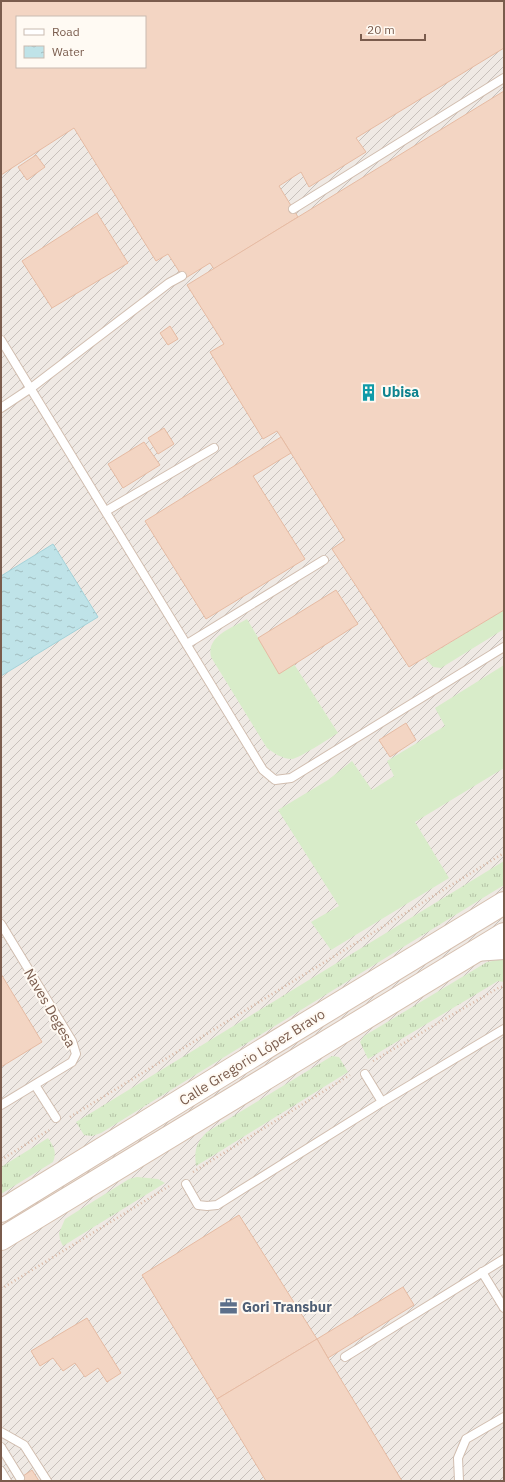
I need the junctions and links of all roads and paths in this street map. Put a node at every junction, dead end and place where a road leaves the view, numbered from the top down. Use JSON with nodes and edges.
{"nodes":[{"id":1,"x":504,"y":78,"type":"edge"},
{"id":2,"x":293,"y":209,"type":"dead end"},
{"id":3,"x":182,"y":276,"type":"dead end"},
{"id":4,"x":1,"y":340,"type":"edge"},
{"id":5,"x":31,"y":388,"type":"junction"},
{"id":6,"x":1,"y":408,"type":"edge"},
{"id":7,"x":214,"y":448,"type":"dead end"},
{"id":8,"x":106,"y":511,"type":"junction"},
{"id":9,"x":324,"y":560,"type":"dead end"},
{"id":10,"x":187,"y":644,"type":"junction"},
{"id":11,"x":504,"y":647,"type":"edge"},
{"id":12,"x":504,"y":853,"type":"edge"},
{"id":13,"x":504,"y":903,"type":"edge"},
{"id":14,"x":1,"y":924,"type":"edge"},
{"id":15,"x":504,"y":934,"type":"edge"},
{"id":16,"x":504,"y":951,"type":"edge"},
{"id":17,"x":473,"y":953,"type":"junction"},
{"id":18,"x":504,"y":987,"type":"edge"},
{"id":19,"x":504,"y":1029,"type":"edge"},
{"id":20,"x":368,"y":1065,"type":"dead end"},
{"id":21,"x":354,"y":1073,"type":"dead end"},
{"id":22,"x":365,"y":1074,"type":"dead end"},
{"id":23,"x":35,"y":1085,"type":"junction"},
{"id":24,"x":382,"y":1102,"type":"junction"},
{"id":25,"x":1,"y":1105,"type":"edge"},
{"id":26,"x":56,"y":1118,"type":"dead end"},
{"id":27,"x":66,"y":1120,"type":"dead end"},
{"id":28,"x":53,"y":1128,"type":"dead end"},
{"id":29,"x":1,"y":1160,"type":"edge"},
{"id":30,"x":190,"y":1174,"type":"dead end"},
{"id":31,"x":176,"y":1182,"type":"dead end"},
{"id":32,"x":186,"y":1184,"type":"dead end"},
{"id":33,"x":1,"y":1212,"type":"edge"},
{"id":34,"x":1,"y":1240,"type":"edge"},
{"id":35,"x":504,"y":1259,"type":"edge"},
{"id":36,"x":482,"y":1272,"type":"junction"},
{"id":37,"x":1,"y":1289,"type":"edge"},
{"id":38,"x":504,"y":1308,"type":"edge"},
{"id":39,"x":345,"y":1357,"type":"dead end"},
{"id":40,"x":504,"y":1417,"type":"edge"},
{"id":41,"x":1,"y":1432,"type":"edge"},
{"id":42,"x":1,"y":1447,"type":"edge"},
{"id":43,"x":1,"y":1471,"type":"edge"},
{"id":44,"x":20,"y":1478,"type":"dead end"},
{"id":45,"x":7,"y":1481,"type":"edge"},
{"id":46,"x":47,"y":1481,"type":"edge"},
{"id":47,"x":459,"y":1481,"type":"edge"}],
"edges":[{"from":1,"to":2,"type":"lane"},
{"from":3,"to":5,"type":"lane"},
{"from":4,"to":5,"type":"lane"},
{"from":5,"to":6,"type":"lane"},
{"from":5,"to":8,"type":"lane"},
{"from":7,"to":8,"type":"lane"},
{"from":8,"to":10,"type":"lane"},
{"from":9,"to":10,"type":"lane"},
{"from":10,"to":11,"type":"lane"},
{"from":12,"to":27,"type":"path"},
{"from":13,"to":33,"type":"main road","name":"Calle Gregorio López Bravo"},
{"from":14,"to":23,"type":"lane","name":"Naves Degesa"},
{"from":15,"to":17,"type":"main road","name":"Calle Gregorio López Bravo"},
{"from":16,"to":17,"type":"street"},
{"from":17,"to":34,"type":"main road","name":"Calle Gregorio López Bravo"},
{"from":18,"to":20,"type":"path"},
{"from":19,"to":24,"type":"lane"},
{"from":21,"to":30,"type":"path"},
{"from":22,"to":24,"type":"lane"},
{"from":23,"to":25,"type":"lane","name":"Naves Degesa"},
{"from":23,"to":26,"type":"lane"},
{"from":24,"to":32,"type":"lane"},
{"from":28,"to":29,"type":"path"},
{"from":31,"to":37,"type":"path"},
{"from":35,"to":36,"type":"lane"},
{"from":36,"to":38,"type":"lane"},
{"from":36,"to":39,"type":"lane"},
{"from":40,"to":47,"type":"lane"},
{"from":41,"to":46,"type":"lane"},
{"from":42,"to":44,"type":"lane"},
{"from":43,"to":45,"type":"lane"}]}
